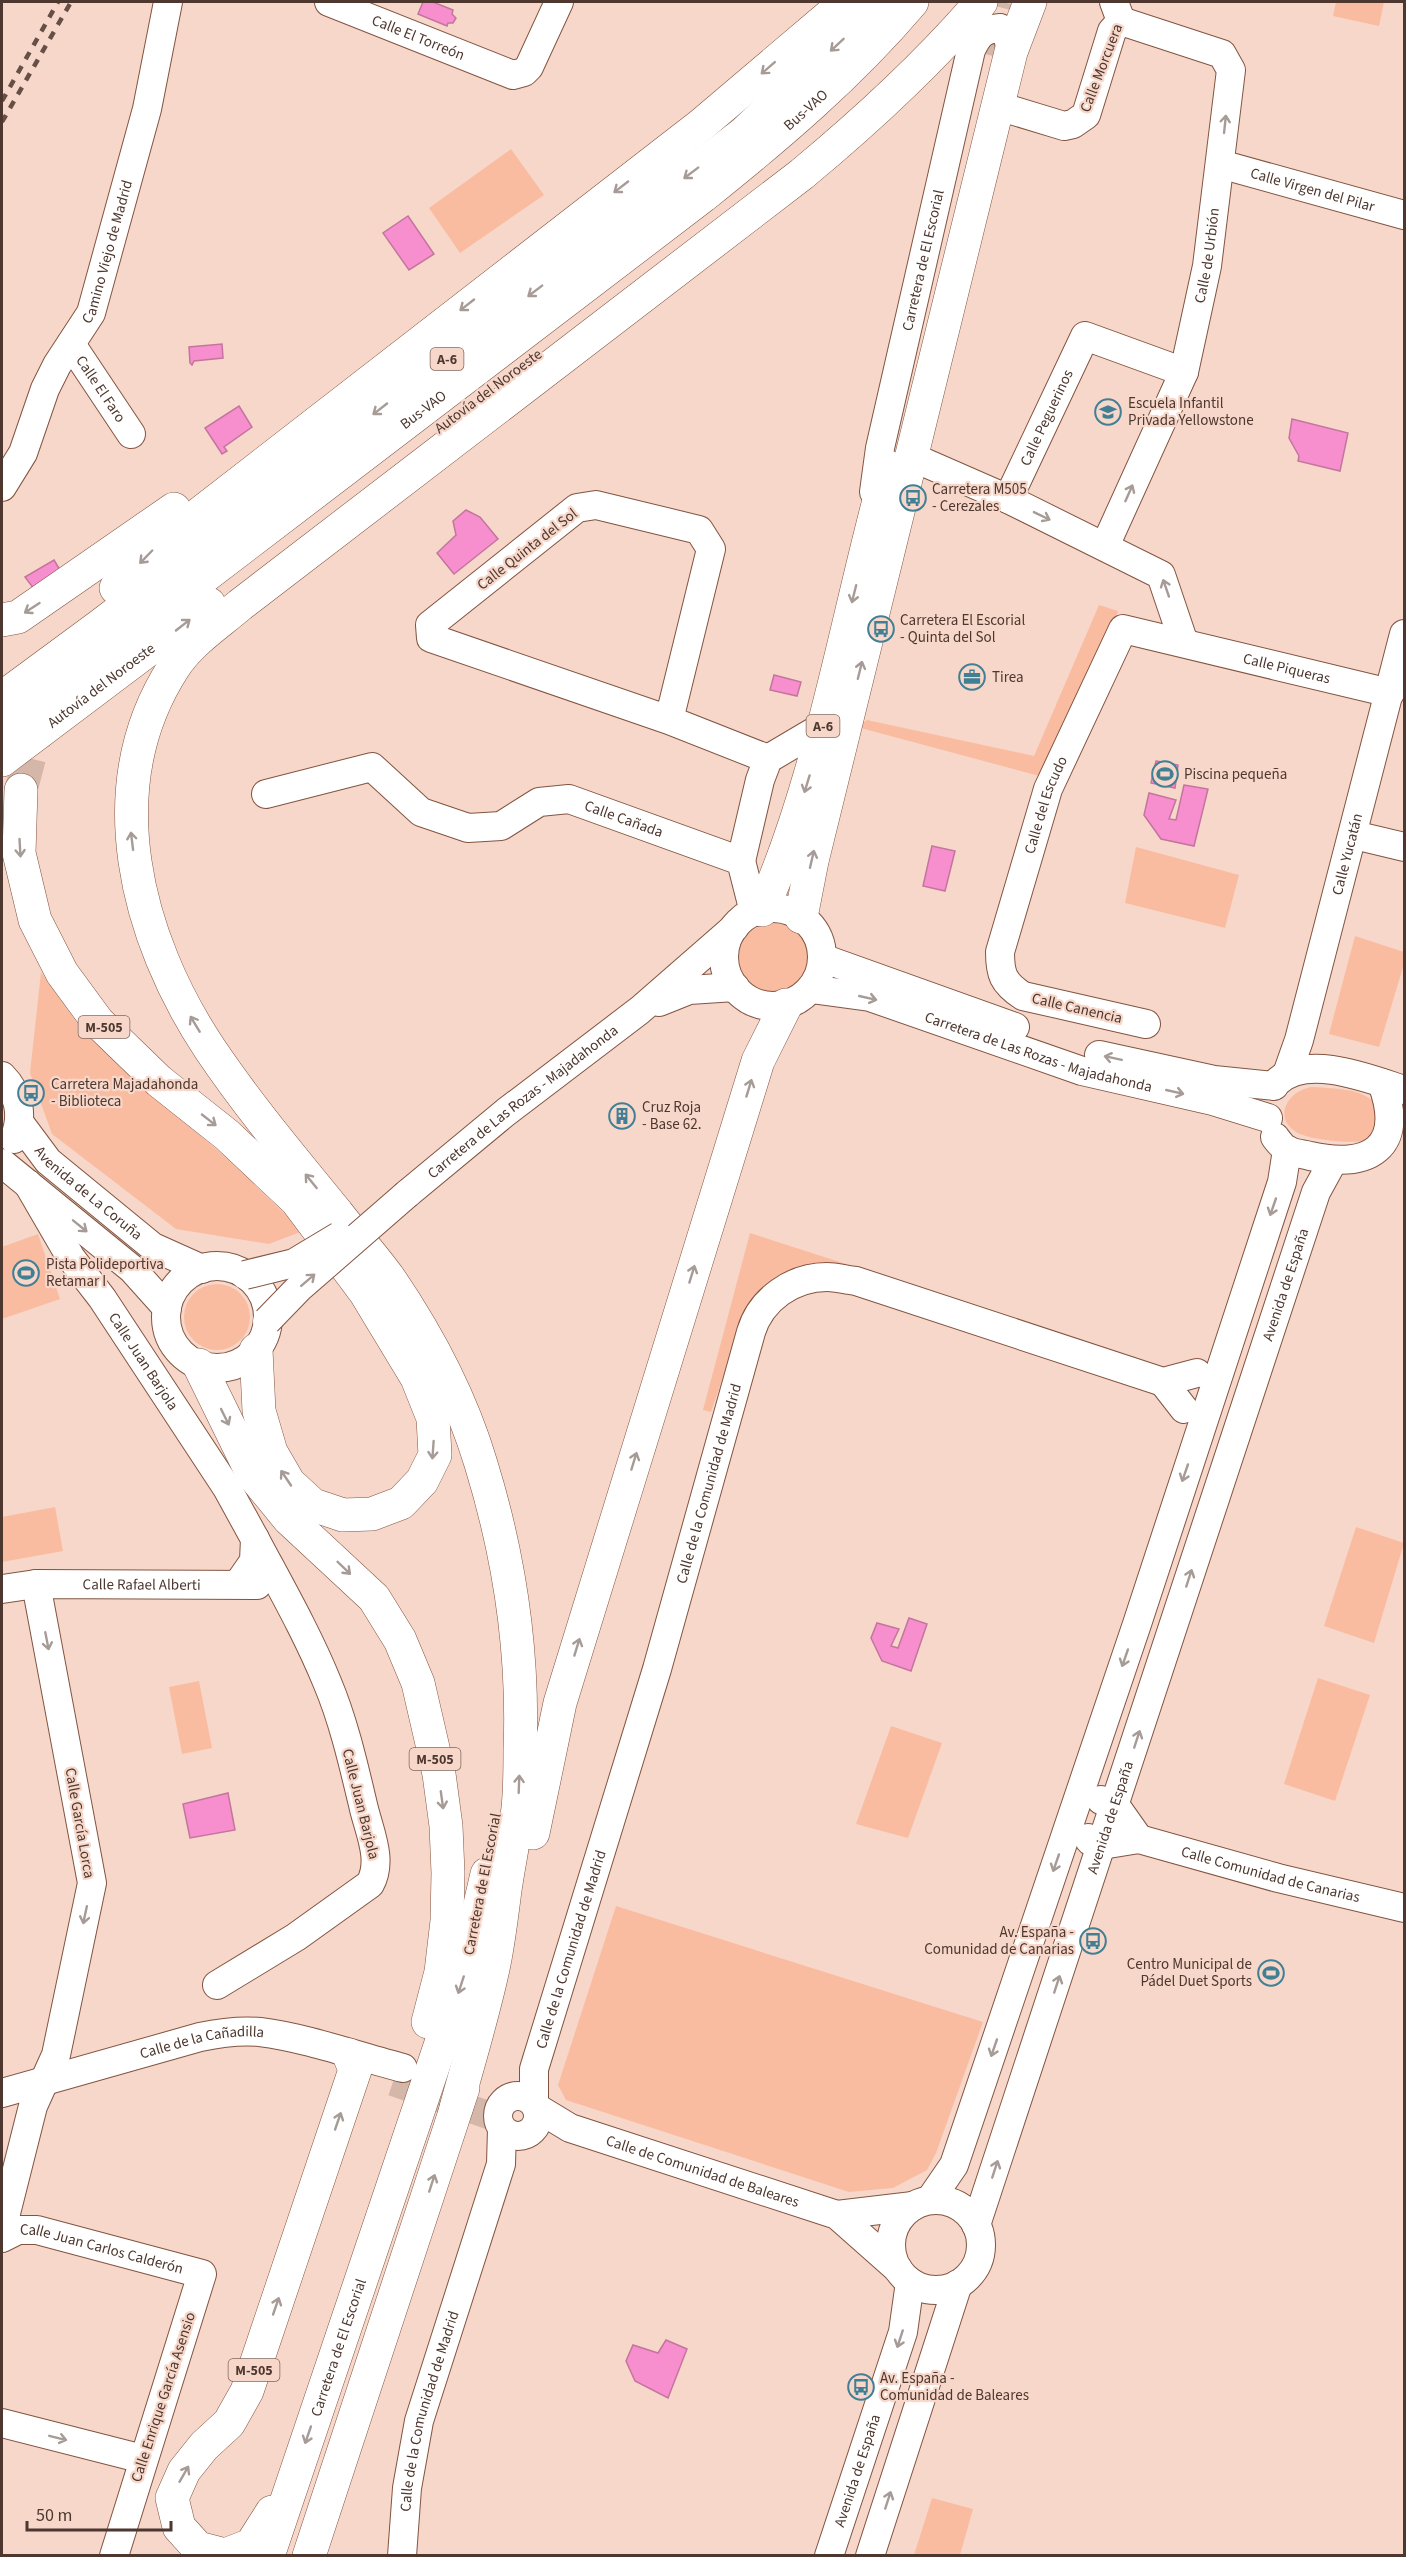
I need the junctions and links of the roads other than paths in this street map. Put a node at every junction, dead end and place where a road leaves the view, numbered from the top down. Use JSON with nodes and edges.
{"nodes":[{"id":1,"x":168,"y":2,"type":"edge"},
{"id":2,"x":329,"y":2,"type":"edge"},
{"id":3,"x":560,"y":2,"type":"edge"},
{"id":4,"x":843,"y":2,"type":"edge"},
{"id":5,"x":876,"y":2,"type":"edge"},
{"id":6,"x":912,"y":2,"type":"edge"},
{"id":7,"x":957,"y":2,"type":"edge"},
{"id":8,"x":981,"y":2,"type":"edge"},
{"id":9,"x":1030,"y":2,"type":"edge"},
{"id":10,"x":376,"y":10,"type":"edge"},
{"id":11,"x":1118,"y":11,"type":"edge"},
{"id":12,"x":1000,"y":53,"type":"junction"},
{"id":13,"x":998,"y":106,"type":"junction"},
{"id":14,"x":1220,"y":164,"type":"junction"},
{"id":15,"x":1404,"y":215,"type":"edge"},
{"id":16,"x":71,"y":344,"type":"junction"},
{"id":17,"x":1184,"y":372,"type":"junction"},
{"id":18,"x":900,"y":422,"type":"junction"},
{"id":19,"x":306,"y":429,"type":"junction"},
{"id":20,"x":131,"y":434,"type":"dead end"},
{"id":21,"x":912,"y":457,"type":"junction"},
{"id":22,"x":2,"y":487,"type":"edge"},
{"id":23,"x":1008,"y":499,"type":"junction"},
{"id":24,"x":868,"y":538,"type":"junction"},
{"id":25,"x":1105,"y":546,"type":"junction"},
{"id":26,"x":882,"y":577,"type":"junction"},
{"id":27,"x":116,"y":588,"type":"dead end"},
{"id":28,"x":2,"y":620,"type":"edge"},
{"id":29,"x":1123,"y":629,"type":"joint"},
{"id":30,"x":1404,"y":634,"type":"edge"},
{"id":31,"x":1184,"y":643,"type":"junction"},
{"id":32,"x":1390,"y":693,"type":"junction"},
{"id":33,"x":2,"y":698,"type":"edge"},
{"id":34,"x":669,"y":720,"type":"junction"},
{"id":35,"x":822,"y":727,"type":"junction"},
{"id":36,"x":2,"y":728,"type":"edge"},
{"id":37,"x":768,"y":759,"type":"junction"},
{"id":38,"x":2,"y":760,"type":"edge"},
{"id":39,"x":21,"y":790,"type":"tunnel mouth"},
{"id":40,"x":266,"y":794,"type":"dead end"},
{"id":41,"x":1354,"y":835,"type":"junction"},
{"id":42,"x":1404,"y":847,"type":"edge"},
{"id":43,"x":741,"y":861,"type":"junction"},
{"id":44,"x":750,"y":917,"type":"junction"},
{"id":45,"x":801,"y":917,"type":"junction"},
{"id":46,"x":822,"y":958,"type":"junction"},
{"id":47,"x":735,"y":987,"type":"junction"},
{"id":48,"x":1010,"y":987,"type":"joint"},
{"id":49,"x":799,"y":997,"type":"junction"},
{"id":50,"x":640,"y":1010,"type":"junction"},
{"id":51,"x":1146,"y":1024,"type":"dead end"},
{"id":52,"x":2,"y":1076,"type":"edge"},
{"id":53,"x":1280,"y":1080,"type":"junction"},
{"id":54,"x":1393,"y":1087,"type":"edge"},
{"id":55,"x":1268,"y":1118,"type":"junction"},
{"id":56,"x":19,"y":1122,"type":"junction"},
{"id":57,"x":1398,"y":1139,"type":"edge"},
{"id":58,"x":1287,"y":1150,"type":"junction"},
{"id":59,"x":2,"y":1155,"type":"edge"},
{"id":60,"x":1333,"y":1161,"type":"junction"},
{"id":61,"x":2,"y":1163,"type":"edge"},
{"id":62,"x":28,"y":1185,"type":"junction"},
{"id":63,"x":407,"y":1194,"type":"junction"},
{"id":64,"x":297,"y":1201,"type":"junction"},
{"id":65,"x":202,"y":1269,"type":"junction"},
{"id":66,"x":245,"y":1275,"type":"junction"},
{"id":67,"x":167,"y":1308,"type":"junction"},
{"id":68,"x":261,"y":1336,"type":"junction"},
{"id":69,"x":199,"y":1365,"type":"junction"},
{"id":70,"x":1208,"y":1370,"type":"junction"},
{"id":71,"x":1163,"y":1382,"type":"junction"},
{"id":72,"x":1244,"y":1410,"type":"junction"},
{"id":73,"x":1192,"y":1419,"type":"junction"},
{"id":74,"x":255,"y":1539,"type":"junction"},
{"id":75,"x":36,"y":1584,"type":"junction"},
{"id":76,"x":238,"y":1584,"type":"junction"},
{"id":77,"x":280,"y":1586,"type":"junction"},
{"id":78,"x":2,"y":1589,"type":"edge"},
{"id":79,"x":1115,"y":1805,"type":"junction"},
{"id":80,"x":1073,"y":1814,"type":"junction"},
{"id":81,"x":1139,"y":1839,"type":"junction"},
{"id":82,"x":1102,"y":1845,"type":"junction"},
{"id":83,"x":1404,"y":1908,"type":"edge"},
{"id":84,"x":218,"y":1985,"type":"dead end"},
{"id":85,"x":352,"y":2062,"type":"junction"},
{"id":86,"x":398,"y":2075,"type":"tunnel mouth"},
{"id":87,"x":51,"y":2086,"type":"junction"},
{"id":88,"x":2,"y":2093,"type":"edge"},
{"id":89,"x":2,"y":2104,"type":"edge"},
{"id":90,"x":456,"y":2108,"type":"junction"},
{"id":91,"x":514,"y":2114,"type":"junction"},
{"id":92,"x":922,"y":2203,"type":"junction"},
{"id":93,"x":837,"y":2215,"type":"junction"},
{"id":94,"x":381,"y":2221,"type":"junction"},
{"id":95,"x":976,"y":2224,"type":"junction"},
{"id":96,"x":2,"y":2229,"type":"edge"},
{"id":97,"x":37,"y":2230,"type":"junction"},
{"id":98,"x":2,"y":2238,"type":"edge"},
{"id":99,"x":413,"y":2238,"type":"junction"},
{"id":100,"x":202,"y":2274,"type":"joint"},
{"id":101,"x":904,"y":2276,"type":"junction"},
{"id":102,"x":958,"y":2284,"type":"junction"},
{"id":103,"x":2,"y":2423,"type":"edge"},
{"id":104,"x":143,"y":2459,"type":"junction"},
{"id":105,"x":288,"y":2492,"type":"junction"},
{"id":106,"x":114,"y":2556,"type":"edge"},
{"id":107,"x":268,"y":2556,"type":"edge"},
{"id":108,"x":309,"y":2556,"type":"edge"},
{"id":109,"x":327,"y":2556,"type":"edge"},
{"id":110,"x":402,"y":2556,"type":"edge"},
{"id":111,"x":829,"y":2556,"type":"edge"},
{"id":112,"x":870,"y":2556,"type":"edge"}],
"edges":[{"from":1,"to":16,"type":"street","name":"Camino Viejo de Madrid"},
{"from":2,"to":10,"type":"street","name":"Calle El Torreón"},
{"from":3,"to":10,"type":"street","name":"Calle El Torreón"},
{"from":4,"to":19,"type":"highway","one_way":true},
{"from":5,"to":33,"type":"highway","number":"A-6","one_way":true},
{"from":6,"to":36,"type":"highway","name":"Bus-VAO"},
{"from":38,"to":7,"type":"highway","name":"Autovía del Noroeste","one_way":true},
{"from":90,"to":8,"type":"highway","one_way":true},
{"from":9,"to":12,"type":"highway"},
{"from":11,"to":13,"type":"street","name":"Calle Morcuera"},
{"from":14,"to":11,"type":"street","name":"Calle de Urbión","one_way":true},
{"from":12,"to":13,"type":"highway"},
{"from":12,"to":18,"type":"highway"},
{"from":12,"to":24,"type":"street","name":"Carretera de El Escorial"},
{"from":13,"to":21,"type":"highway"},
{"from":14,"to":15,"type":"street","name":"Calle Virgen del Pilar"},
{"from":14,"to":17,"type":"street","name":"Calle de Urbión"},
{"from":16,"to":20,"type":"street","name":"Calle El Faro"},
{"from":16,"to":22,"type":"street","name":"Camino Viejo de Madrid"},
{"from":17,"to":23,"type":"street","name":"Calle Peguerinos"},
{"from":25,"to":17,"type":"street","name":"Calle de Urbión","one_way":true},
{"from":18,"to":24,"type":"highway","number":"A-6"},
{"from":18,"to":26,"type":"highway"},
{"from":19,"to":27,"type":"highway","one_way":true},
{"from":19,"to":28,"type":"highway","one_way":true},
{"from":21,"to":23,"type":"street"},
{"from":21,"to":26,"type":"highway"},
{"from":23,"to":25,"type":"street","one_way":true},
{"from":24,"to":35,"type":"highway","number":"A-6","one_way":true},
{"from":31,"to":25,"type":"street","one_way":true},
{"from":45,"to":26,"type":"highway","one_way":true},
{"from":29,"to":31,"type":"street","name":"Calle Piqueras"},
{"from":29,"to":48,"type":"street","name":"Calle del Escudo"},
{"from":30,"to":32,"type":"street","name":"Calle Yucatán"},
{"from":31,"to":32,"type":"street","name":"Calle Piqueras"},
{"from":32,"to":41,"type":"street","name":"Calle Yucatán"},
{"from":34,"to":34,"type":"street","name":"Calle Quinta del Sol"},
{"from":34,"to":37,"type":"street","name":"Calle Quinta del Sol"},
{"from":35,"to":37,"type":"street"},
{"from":35,"to":44,"type":"highway","number":"A-6","one_way":true},
{"from":37,"to":43,"type":"street"},
{"from":39,"to":64,"type":"highway","number":"M-505","one_way":true},
{"from":40,"to":43,"type":"street","name":"Calle Cañada"},
{"from":41,"to":42,"type":"street"},
{"from":41,"to":53,"type":"street","name":"Calle Yucatán"},
{"from":43,"to":44,"type":"street"},
{"from":44,"to":45,"type":"street"},
{"from":44,"to":47,"type":"street"},
{"from":44,"to":50,"type":"street","name":"Carretera de Las Rozas - Majadahonda"},
{"from":45,"to":46,"type":"street"},
{"from":46,"to":49,"type":"street"},
{"from":53,"to":46,"type":"street","name":"Carretera de Las Rozas - Majadahonda","one_way":true},
{"from":47,"to":49,"type":"street"},
{"from":47,"to":50,"type":"street","name":"Carretera de Las Rozas - Majadahonda"},
{"from":48,"to":51,"type":"street","name":"Calle Canencia"},
{"from":49,"to":55,"type":"street","name":"Carretera de Las Rozas - Majadahonda","one_way":true},
{"from":90,"to":49,"type":"highway","one_way":true},
{"from":50,"to":63,"type":"street","name":"Carretera de Las Rozas - Majadahonda"},
{"from":52,"to":56,"type":"street"},
{"from":53,"to":54,"type":"street"},
{"from":53,"to":55,"type":"street"},
{"from":54,"to":57,"type":"street"},
{"from":55,"to":58,"type":"street"},
{"from":56,"to":59,"type":"street"},
{"from":56,"to":65,"type":"street","name":"Avenida de La Coruña"},
{"from":57,"to":60,"type":"street"},
{"from":58,"to":60,"type":"street"},
{"from":58,"to":70,"type":"street","one_way":true},
{"from":60,"to":72,"type":"street","name":"Avenida de España"},
{"from":61,"to":62,"type":"street","name":"Avenida de La Coruña"},
{"from":62,"to":67,"type":"street","name":"Avenida de La Coruña","one_way":true},
{"from":62,"to":74,"type":"street","name":"Calle Juan Barjola"},
{"from":63,"to":66,"type":"street","name":"Carretera de Las Rozas - Majadahonda","bridge":true},
{"from":68,"to":63,"type":"street","name":"Carretera de Las Rozas - Majadahonda","one_way":true,"bridge":true},
{"from":64,"to":68,"type":"highway","one_way":true},
{"from":64,"to":94,"type":"highway","name":"Carretera de El Escorial","number":"M-505","one_way":true},
{"from":65,"to":66,"type":"street"},
{"from":65,"to":67,"type":"street"},
{"from":66,"to":68,"type":"street"},
{"from":67,"to":69,"type":"street"},
{"from":68,"to":69,"type":"street"},
{"from":69,"to":94,"type":"highway","number":"M-505","one_way":true},
{"from":70,"to":71,"type":"street"},
{"from":70,"to":72,"type":"street","name":"Avenida de España"},
{"from":70,"to":73,"type":"street"},
{"from":71,"to":73,"type":"street"},
{"from":71,"to":91,"type":"street","name":"Calle de la Comunidad de Madrid"},
{"from":72,"to":73,"type":"street"},
{"from":79,"to":72,"type":"street","name":"Avenida de España","one_way":true},
{"from":73,"to":80,"type":"street","one_way":true},
{"from":74,"to":76,"type":"street"},
{"from":74,"to":77,"type":"street","name":"Calle Juan Barjola"},
{"from":75,"to":76,"type":"street","name":"Calle Rafael Alberti"},
{"from":75,"to":78,"type":"street","name":"Calle Rafael Alberti"},
{"from":75,"to":87,"type":"street","name":"Calle García Lorca","one_way":true},
{"from":76,"to":77,"type":"street","name":"Calle Rafael Alberti"},
{"from":77,"to":84,"type":"street","name":"Calle Juan Barjola"},
{"from":79,"to":80,"type":"street"},
{"from":79,"to":81,"type":"street"},
{"from":79,"to":82,"type":"street","name":"Avenida de España"},
{"from":80,"to":82,"type":"street"},
{"from":80,"to":92,"type":"street","one_way":true},
{"from":81,"to":82,"type":"street","name":"Calle Comunidad de Canarias"},
{"from":81,"to":83,"type":"street","name":"Calle Comunidad de Canarias"},
{"from":95,"to":82,"type":"street","name":"Avenida de España","one_way":true},
{"from":85,"to":86,"type":"street","name":"Calle de la Cañadilla"},
{"from":85,"to":87,"type":"street","name":"Calle de la Cañadilla"},
{"from":105,"to":85,"type":"highway","number":"M-505","one_way":true},
{"from":87,"to":88,"type":"street","name":"Calle de la Cañadilla"},
{"from":87,"to":89,"type":"street","name":"Calle de la Cañadilla"},
{"from":87,"to":96,"type":"street","name":"Calle García Lorca"},
{"from":87,"to":97,"type":"street"},
{"from":99,"to":90,"type":"highway","one_way":true},
{"from":91,"to":93,"type":"street","name":"Calle de Comunidad de Baleares"},
{"from":91,"to":110,"type":"street","name":"Calle de la Comunidad de Madrid"},
{"from":92,"to":93,"type":"street","name":"Calle de Comunidad de Baleares"},
{"from":92,"to":95,"type":"street"},
{"from":92,"to":101,"type":"street"},
{"from":93,"to":101,"type":"street","name":"Calle de Comunidad de Baleares"},
{"from":94,"to":105,"type":"highway","name":"Carretera de El Escorial","number":"M-505","one_way":true},
{"from":95,"to":102,"type":"street"},
{"from":97,"to":98,"type":"street","name":"Calle Juan Carlos Calderón"},
{"from":97,"to":100,"type":"street","name":"Calle Juan Carlos Calderón"},
{"from":99,"to":108,"type":"highway"},
{"from":99,"to":109,"type":"highway"},
{"from":100,"to":104,"type":"street","name":"Calle Enrique García Asensio"},
{"from":101,"to":102,"type":"street"},
{"from":101,"to":111,"type":"street","name":"Avenida de España","one_way":true},
{"from":112,"to":102,"type":"street","one_way":true},
{"from":103,"to":104,"type":"street","one_way":true},
{"from":104,"to":106,"type":"street","name":"Calle Enrique García Asensio"},
{"from":105,"to":107,"type":"highway","name":"Carretera de El Escorial","number":"M-505"}]}
